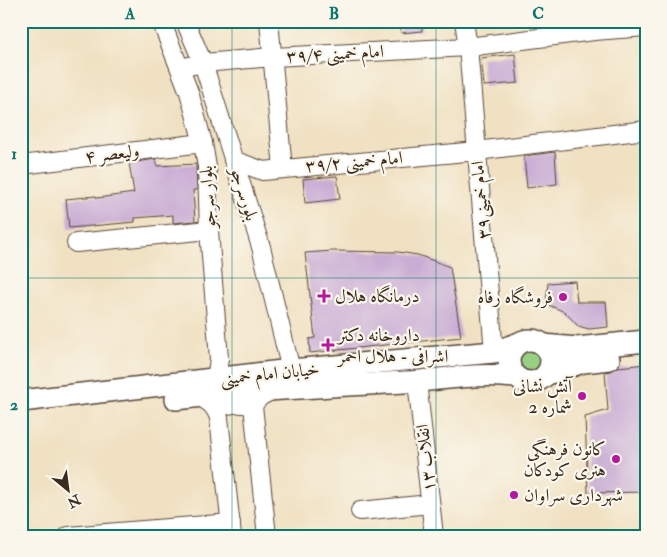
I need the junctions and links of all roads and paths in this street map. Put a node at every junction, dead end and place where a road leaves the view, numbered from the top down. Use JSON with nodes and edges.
{"nodes":[{"id":1,"x":161,"y":21,"type":"edge"},
{"id":2,"x":185,"y":21,"type":"edge"},
{"id":3,"x":269,"y":21,"type":"edge"},
{"id":4,"x":464,"y":21,"type":"edge"},
{"id":5,"x":593,"y":26,"type":"edge"},
{"id":6,"x":646,"y":27,"type":"edge"},
{"id":7,"x":468,"y":47,"type":"junction"},
{"id":8,"x":273,"y":57,"type":"junction"},
{"id":9,"x":203,"y":63,"type":"junction"},
{"id":10,"x":180,"y":68,"type":"junction"},
{"id":11,"x":646,"y":130,"type":"edge"},
{"id":12,"x":204,"y":143,"type":"junction"},
{"id":13,"x":476,"y":151,"type":"junction"},
{"id":14,"x":233,"y":160,"type":"junction"},
{"id":15,"x":21,"y":165,"type":"edge"},
{"id":16,"x":284,"y":169,"type":"junction"},
{"id":17,"x":209,"y":230,"type":"junction"},
{"id":18,"x":76,"y":243,"type":"dead end"},
{"id":19,"x":646,"y":341,"type":"edge"},
{"id":20,"x":518,"y":344,"type":"junction"},
{"id":21,"x":544,"y":345,"type":"junction"},
{"id":22,"x":494,"y":352,"type":"junction"},
{"id":23,"x":646,"y":354,"type":"edge"},
{"id":24,"x":292,"y":370,"type":"junction"},
{"id":25,"x":547,"y":374,"type":"junction"},
{"id":26,"x":515,"y":377,"type":"junction"},
{"id":27,"x":216,"y":379,"type":"junction"},
{"id":28,"x":417,"y":381,"type":"junction"},
{"id":29,"x":275,"y":390,"type":"junction"},
{"id":30,"x":197,"y":396,"type":"junction"},
{"id":31,"x":21,"y":401,"type":"edge"},
{"id":32,"x":253,"y":406,"type":"junction"},
{"id":33,"x":216,"y":410,"type":"junction"},
{"id":34,"x":21,"y":415,"type":"edge"},
{"id":35,"x":430,"y":504,"type":"junction"},
{"id":36,"x":360,"y":511,"type":"dead end"},
{"id":37,"x":232,"y":529,"type":"edge"},
{"id":38,"x":68,"y":536,"type":"edge"},
{"id":39,"x":267,"y":536,"type":"edge"},
{"id":40,"x":434,"y":536,"type":"edge"}],
"edges":[{"from":1,"to":10,"type":"street","name":"بلوار سرجو"},
{"from":2,"to":9,"type":"street","name":"بلورسرجو"},
{"from":3,"to":8,"type":"street"},
{"from":4,"to":7,"type":"street","name":"امام خمینی۳۹"},
{"from":5,"to":6,"type":"street","name":"امام خمینی ۳۹/۴"},
{"from":5,"to":7,"type":"street","name":"امام خمینی ۳۹/۴"},
{"from":7,"to":8,"type":"street","name":"امام خمینی ۳۹/۴"},
{"from":7,"to":13,"type":"street","name":"امام خمینی۳۹"},
{"from":8,"to":9,"type":"street","name":"امام خمینی ۳۹/۴"},
{"from":8,"to":16,"type":"street"},
{"from":9,"to":10,"type":"street","name":"امام خمینی ۳۹/۴"},
{"from":9,"to":14,"type":"street","name":"بلورسرجو"},
{"from":10,"to":12,"type":"street","name":"بلوار سرجو"},
{"from":11,"to":13,"type":"street","name":"امام خمینی ۳۹/۲"},
{"from":12,"to":15,"type":"street","name":"ولیعصر ۴"},
{"from":12,"to":17,"type":"street","name":"بلوار سرجو"},
{"from":13,"to":16,"type":"street","name":"امام خمینی ۳۹/۲"},
{"from":13,"to":22,"type":"street","name":"امام خمینی۳۹"},
{"from":14,"to":16,"type":"street","name":"امام خمینی ۳۹/۲"},
{"from":14,"to":24,"type":"street","name":"بلورسرجو"},
{"from":17,"to":18,"type":"street"},
{"from":17,"to":27,"type":"street","name":"بلوار سرجو"},
{"from":19,"to":21,"type":"main road"},
{"from":20,"to":21,"type":"main road"},
{"from":20,"to":22,"type":"main road","name":"خیابان امام خمینی"},
{"from":20,"to":26,"type":"main road"},
{"from":21,"to":25,"type":"main road"},
{"from":22,"to":24,"type":"main road","name":"خیابان امام خمینی"},
{"from":23,"to":25,"type":"main road"},
{"from":24,"to":27,"type":"main road","name":"خیابان امام خمینی"},
{"from":25,"to":26,"type":"main road"},
{"from":26,"to":28,"type":"main road","name":"خیابان امام خمینی"},
{"from":27,"to":31,"type":"main road","name":"خیابان امام خمینی"},
{"from":28,"to":29,"type":"main road","name":"خیابان امام خمینی"},
{"from":28,"to":35,"type":"street","name":"انقلاب ۱۳"},
{"from":29,"to":30,"type":"main road","name":"خیابان امام خمینی"},
{"from":29,"to":32,"type":"street"},
{"from":30,"to":33,"type":"street"},
{"from":30,"to":34,"type":"main road","name":"خیابان امام خمینی"},
{"from":32,"to":33,"type":"street"},
{"from":32,"to":39,"type":"street"},
{"from":33,"to":37,"type":"street"},
{"from":35,"to":36,"type":"street"},
{"from":35,"to":40,"type":"street","name":"انقلاب ۱۳"},
{"from":37,"to":38,"type":"street"}]}
